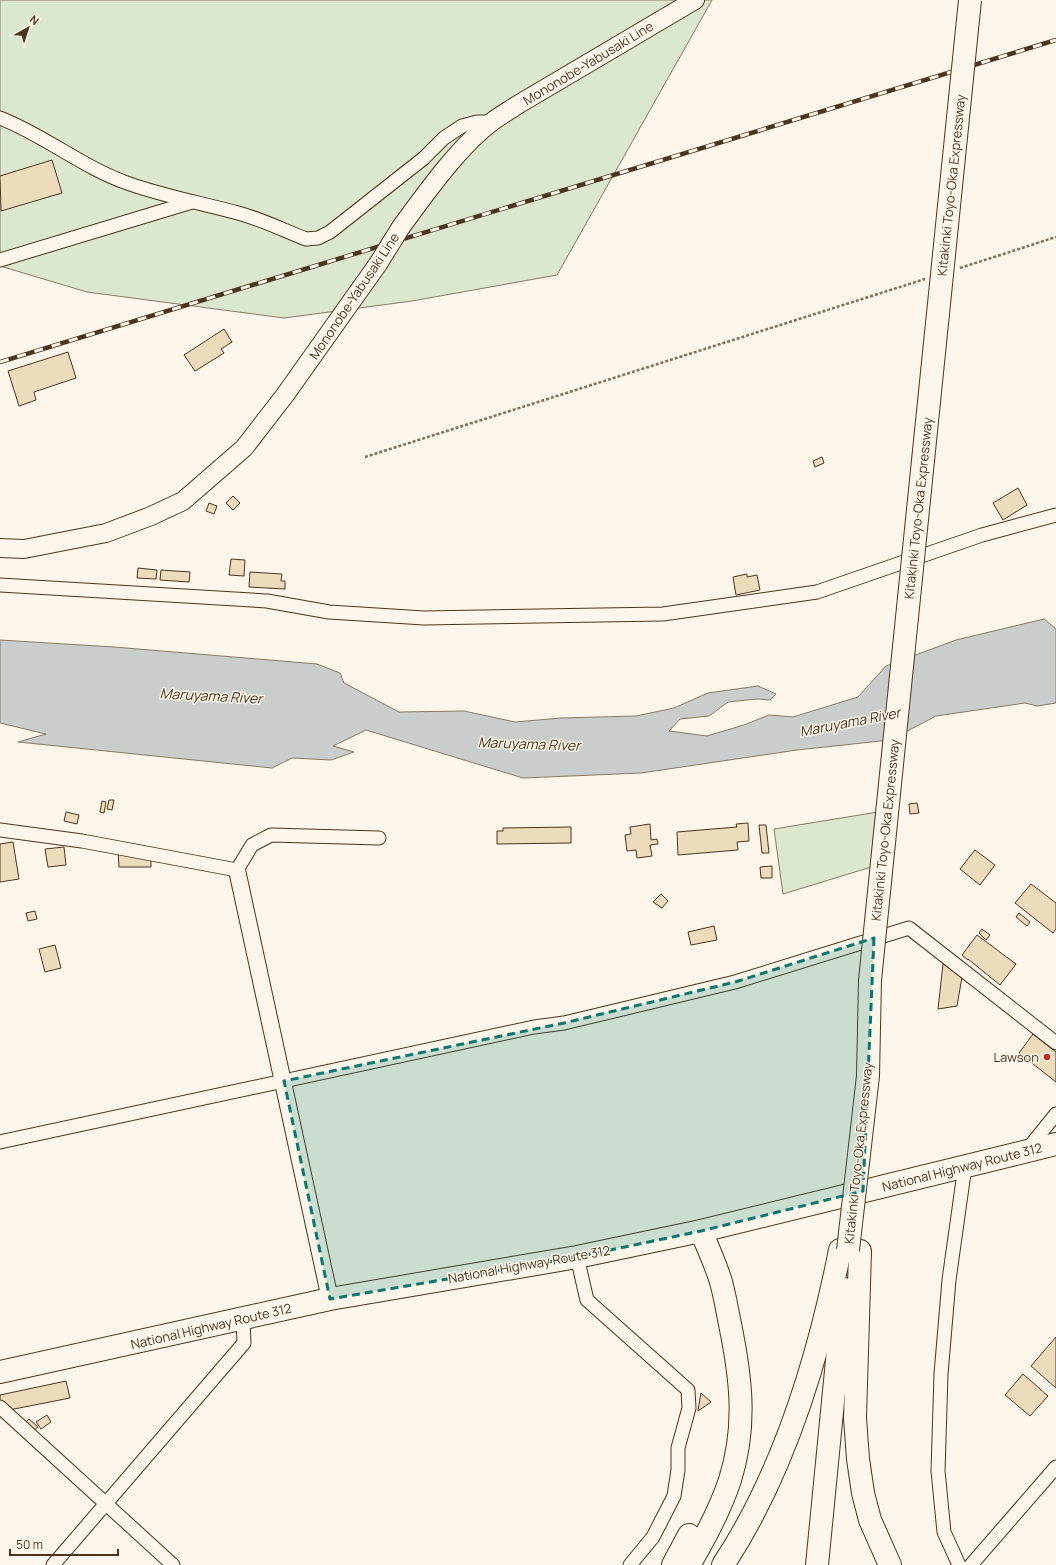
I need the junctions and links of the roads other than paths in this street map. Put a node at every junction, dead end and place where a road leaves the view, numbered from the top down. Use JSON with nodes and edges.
{"nodes":[{"id":1,"x":695,"y":0,"type":"edge"},
{"id":2,"x":970,"y":0,"type":"edge"},
{"id":3,"x":0,"y":118,"type":"edge"},
{"id":4,"x":492,"y":122,"type":"junction"},
{"id":5,"x":192,"y":202,"type":"junction"},
{"id":6,"x":0,"y":260,"type":"edge"},
{"id":7,"x":1056,"y":515,"type":"edge"},
{"id":8,"x":0,"y":548,"type":"edge"},
{"id":9,"x":0,"y":585,"type":"edge"},
{"id":10,"x":0,"y":830,"type":"edge"},
{"id":11,"x":379,"y":838,"type":"dead end"},
{"id":12,"x":237,"y":870,"type":"junction"},
{"id":13,"x":870,"y":980,"type":"junction"},
{"id":14,"x":1056,"y":1042,"type":"edge"},
{"id":15,"x":284,"y":1081,"type":"junction"},
{"id":16,"x":1056,"y":1114,"type":"edge"},
{"id":17,"x":0,"y":1142,"type":"edge"},
{"id":18,"x":1056,"y":1144,"type":"edge"},
{"id":19,"x":1027,"y":1150,"type":"junction"},
{"id":20,"x":965,"y":1166,"type":"junction"},
{"id":21,"x":701,"y":1231,"type":"junction"},
{"id":22,"x":850,"y":1250,"type":"junction"},
{"id":23,"x":577,"y":1257,"type":"junction"},
{"id":24,"x":330,"y":1299,"type":"junction"},
{"id":25,"x":243,"y":1319,"type":"junction"},
{"id":26,"x":0,"y":1372,"type":"edge"},
{"id":27,"x":0,"y":1407,"type":"edge"},
{"id":28,"x":1056,"y":1467,"type":"edge"},
{"id":29,"x":105,"y":1502,"type":"junction"},
{"id":30,"x":53,"y":1565,"type":"edge"},
{"id":31,"x":173,"y":1565,"type":"edge"},
{"id":32,"x":630,"y":1565,"type":"edge"},
{"id":33,"x":672,"y":1565,"type":"edge"},
{"id":34,"x":689,"y":1565,"type":"edge"},
{"id":35,"x":723,"y":1565,"type":"edge"},
{"id":36,"x":817,"y":1565,"type":"edge"},
{"id":37,"x":890,"y":1565,"type":"edge"},
{"id":38,"x":959,"y":1565,"type":"edge"},
{"id":39,"x":971,"y":1565,"type":"edge"}],
"edges":[{"from":1,"to":4,"type":"main road","name":"Mononobe-Yabusaki Line"},
{"from":2,"to":13,"type":"highway","name":"Kitakinki Toyo-Oka Expressway","bridge":true},
{"from":3,"to":5,"type":"street"},
{"from":4,"to":5,"type":"street"},
{"from":4,"to":8,"type":"main road","name":"Mononobe-Yabusaki Line","bridge":true},
{"from":5,"to":6,"type":"street"},
{"from":7,"to":9,"type":"street"},
{"from":10,"to":12,"type":"street"},
{"from":11,"to":12,"type":"street"},
{"from":12,"to":15,"type":"street"},
{"from":13,"to":22,"type":"highway","name":"Kitakinki Toyo-Oka Expressway","bridge":true},
{"from":13,"to":22,"type":"highway","bridge":true},
{"from":14,"to":15,"type":"street"},
{"from":15,"to":17,"type":"street"},
{"from":15,"to":24,"type":"street"},
{"from":16,"to":19,"type":"street"},
{"from":18,"to":19,"type":"highway","name":"National Highway Route 312"},
{"from":19,"to":20,"type":"highway","name":"National Highway Route 312"},
{"from":20,"to":21,"type":"highway","name":"National Highway Route 312"},
{"from":20,"to":38,"type":"street"},
{"from":21,"to":23,"type":"highway","name":"National Highway Route 312"},
{"from":21,"to":33,"type":"highway"},
{"from":21,"to":34,"type":"highway"},
{"from":22,"to":35,"type":"highway"},
{"from":22,"to":36,"type":"highway","name":"Kitakinki Toyo-Oka Expressway"},
{"from":22,"to":37,"type":"highway"},
{"from":23,"to":24,"type":"highway","name":"National Highway Route 312"},
{"from":23,"to":32,"type":"street"},
{"from":24,"to":25,"type":"highway","name":"National Highway Route 312"},
{"from":25,"to":26,"type":"highway","name":"National Highway Route 312"},
{"from":25,"to":29,"type":"street"},
{"from":27,"to":29,"type":"street"},
{"from":28,"to":39,"type":"street"},
{"from":29,"to":30,"type":"street"},
{"from":29,"to":31,"type":"street"}]}
